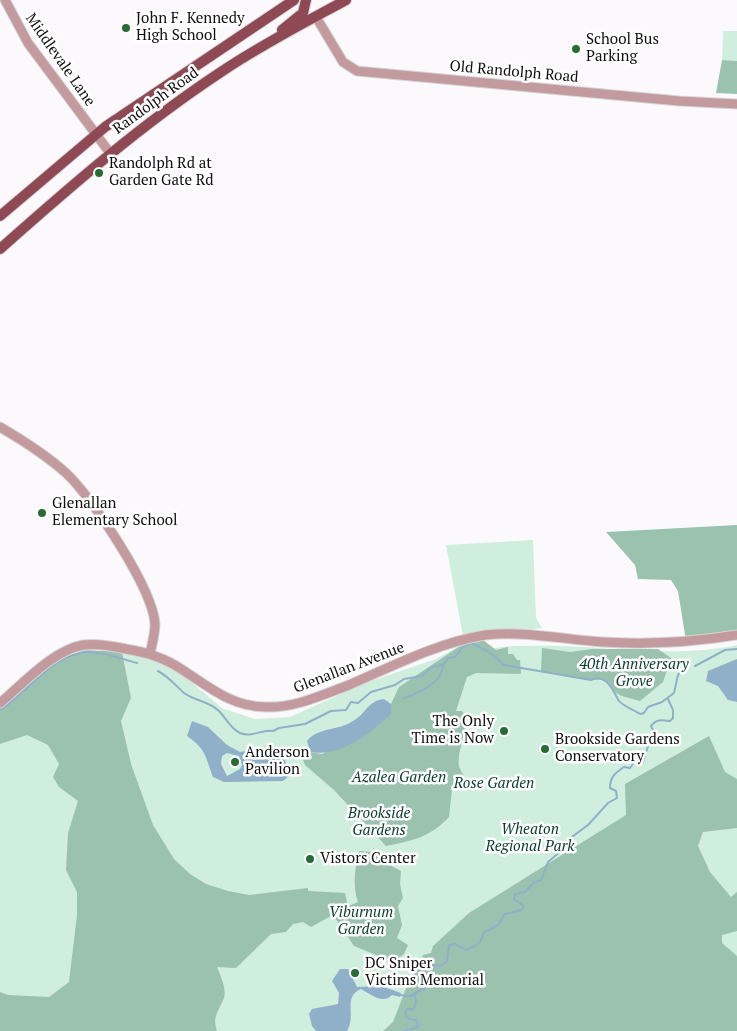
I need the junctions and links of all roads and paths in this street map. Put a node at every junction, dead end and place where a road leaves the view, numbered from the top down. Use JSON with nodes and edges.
{"nodes":[{"id":1,"x":5,"y":0,"type":"edge"},
{"id":2,"x":294,"y":0,"type":"edge"},
{"id":3,"x":306,"y":0,"type":"edge"},
{"id":4,"x":313,"y":0,"type":"edge"},
{"id":5,"x":346,"y":0,"type":"edge"},
{"id":6,"x":316,"y":17,"type":"junction"},
{"id":7,"x":260,"y":48,"type":"junction"},
{"id":8,"x":737,"y":104,"type":"edge"},
{"id":9,"x":96,"y":134,"type":"junction"},
{"id":10,"x":110,"y":153,"type":"junction"},
{"id":11,"x":0,"y":216,"type":"edge"},
{"id":12,"x":0,"y":249,"type":"edge"},
{"id":13,"x":0,"y":427,"type":"edge"},
{"id":14,"x":737,"y":635,"type":"edge"},
{"id":15,"x":150,"y":654,"type":"junction"},
{"id":16,"x":0,"y":703,"type":"edge"}],
"edges":[{"from":1,"to":9,"type":"street","name":"Middlevale Lane"},
{"from":2,"to":9,"type":"main road","name":"Randolph Road"},
{"from":3,"to":7,"type":"main road"},
{"from":4,"to":6,"type":"main road"},
{"from":5,"to":6,"type":"main road","name":"Randolph Road"},
{"from":6,"to":7,"type":"main road","name":"Randolph Road"},
{"from":6,"to":8,"type":"street","name":"Old Randolph Road"},
{"from":7,"to":10,"type":"main road","name":"Randolph Road"},
{"from":9,"to":10,"type":"street","name":"Middlevale Lane"},
{"from":9,"to":11,"type":"main road","name":"Randolph Road"},
{"from":10,"to":12,"type":"main road","name":"Randolph Road"},
{"from":13,"to":15,"type":"street"},
{"from":14,"to":15,"type":"street","name":"Glenallan Avenue"},
{"from":15,"to":16,"type":"street","name":"Glenallan Avenue"}]}
